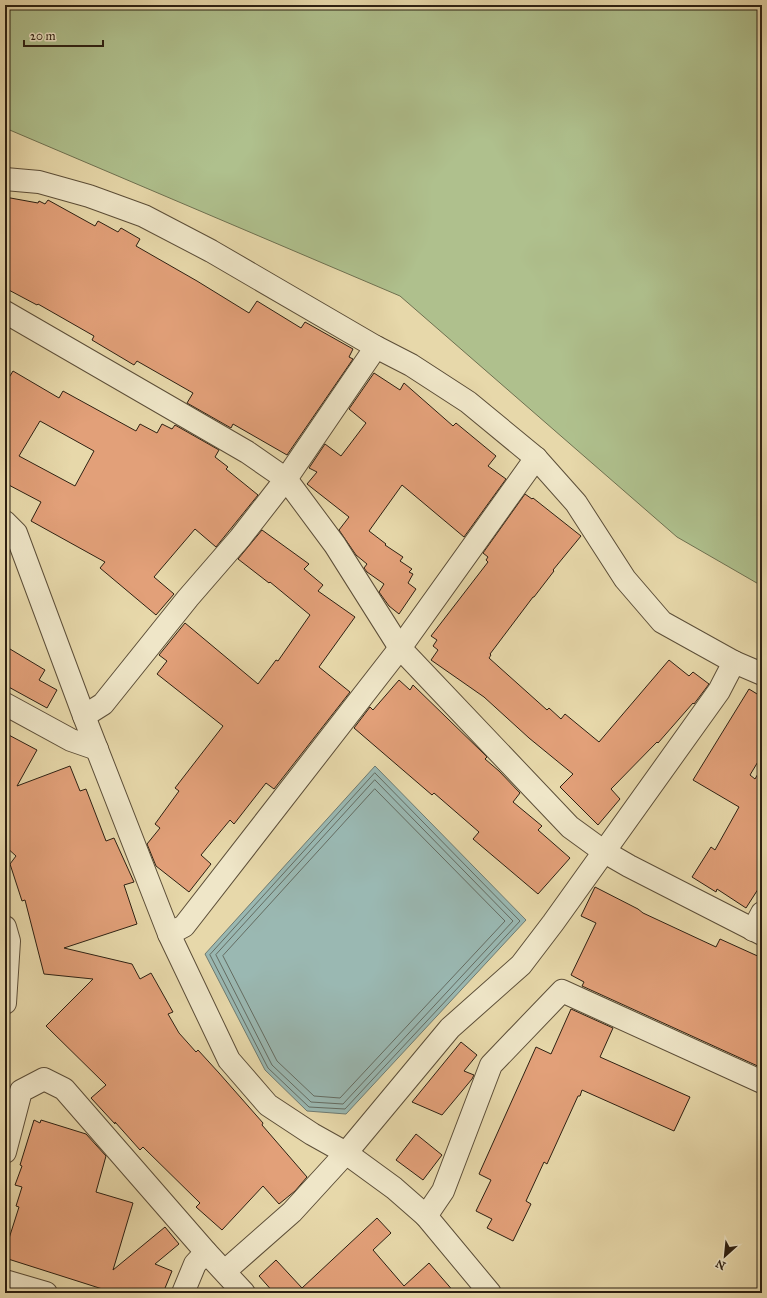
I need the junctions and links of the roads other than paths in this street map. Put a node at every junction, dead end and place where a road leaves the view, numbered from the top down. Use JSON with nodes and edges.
{"nodes":[{"id":1,"x":5,"y":178,"type":"edge"},
{"id":2,"x":5,"y":312,"type":"edge"},
{"id":3,"x":376,"y":347,"type":"junction"},
{"id":4,"x":536,"y":458,"type":"junction"},
{"id":5,"x":286,"y":479,"type":"junction"},
{"id":6,"x":5,"y":522,"type":"edge"},
{"id":7,"x":400,"y":648,"type":"junction"},
{"id":8,"x":734,"y":662,"type":"junction"},
{"id":9,"x":762,"y":674,"type":"edge"},
{"id":10,"x":5,"y":704,"type":"edge"},
{"id":11,"x":84,"y":716,"type":"junction"},
{"id":12,"x":98,"y":749,"type":"junction"},
{"id":13,"x":603,"y":851,"type":"junction"},
{"id":14,"x":759,"y":925,"type":"edge"},
{"id":15,"x":5,"y":927,"type":"edge"},
{"id":16,"x":169,"y":934,"type":"junction"},
{"id":17,"x":5,"y":1003,"type":"edge"},
{"id":18,"x":762,"y":1082,"type":"edge"},
{"id":19,"x":5,"y":1152,"type":"edge"},
{"id":20,"x":346,"y":1153,"type":"junction"},
{"id":21,"x":426,"y":1216,"type":"junction"},
{"id":22,"x":206,"y":1252,"type":"junction"},
{"id":23,"x":225,"y":1271,"type":"junction"},
{"id":24,"x":5,"y":1281,"type":"edge"},
{"id":25,"x":46,"y":1293,"type":"edge"},
{"id":26,"x":183,"y":1293,"type":"edge"},
{"id":27,"x":244,"y":1293,"type":"edge"},
{"id":28,"x":490,"y":1293,"type":"edge"}],
"edges":[{"from":1,"to":3,"type":"street"},
{"from":2,"to":5,"type":"street"},
{"from":3,"to":4,"type":"street"},
{"from":3,"to":5,"type":"street"},
{"from":4,"to":7,"type":"street"},
{"from":4,"to":8,"type":"street"},
{"from":5,"to":7,"type":"street"},
{"from":5,"to":11,"type":"street"},
{"from":6,"to":11,"type":"street"},
{"from":7,"to":13,"type":"street"},
{"from":7,"to":16,"type":"street"},
{"from":8,"to":9,"type":"street"},
{"from":8,"to":13,"type":"street"},
{"from":10,"to":12,"type":"street"},
{"from":11,"to":12,"type":"street"},
{"from":12,"to":16,"type":"street"},
{"from":13,"to":14,"type":"street"},
{"from":13,"to":20,"type":"street"},
{"from":15,"to":17,"type":"street"},
{"from":16,"to":20,"type":"street"},
{"from":18,"to":21,"type":"street"},
{"from":19,"to":22,"type":"street"},
{"from":20,"to":21,"type":"street"},
{"from":20,"to":23,"type":"street"},
{"from":21,"to":28,"type":"street"},
{"from":22,"to":23,"type":"street"},
{"from":22,"to":26,"type":"street"},
{"from":23,"to":27,"type":"street"},
{"from":24,"to":25,"type":"street"}]}
